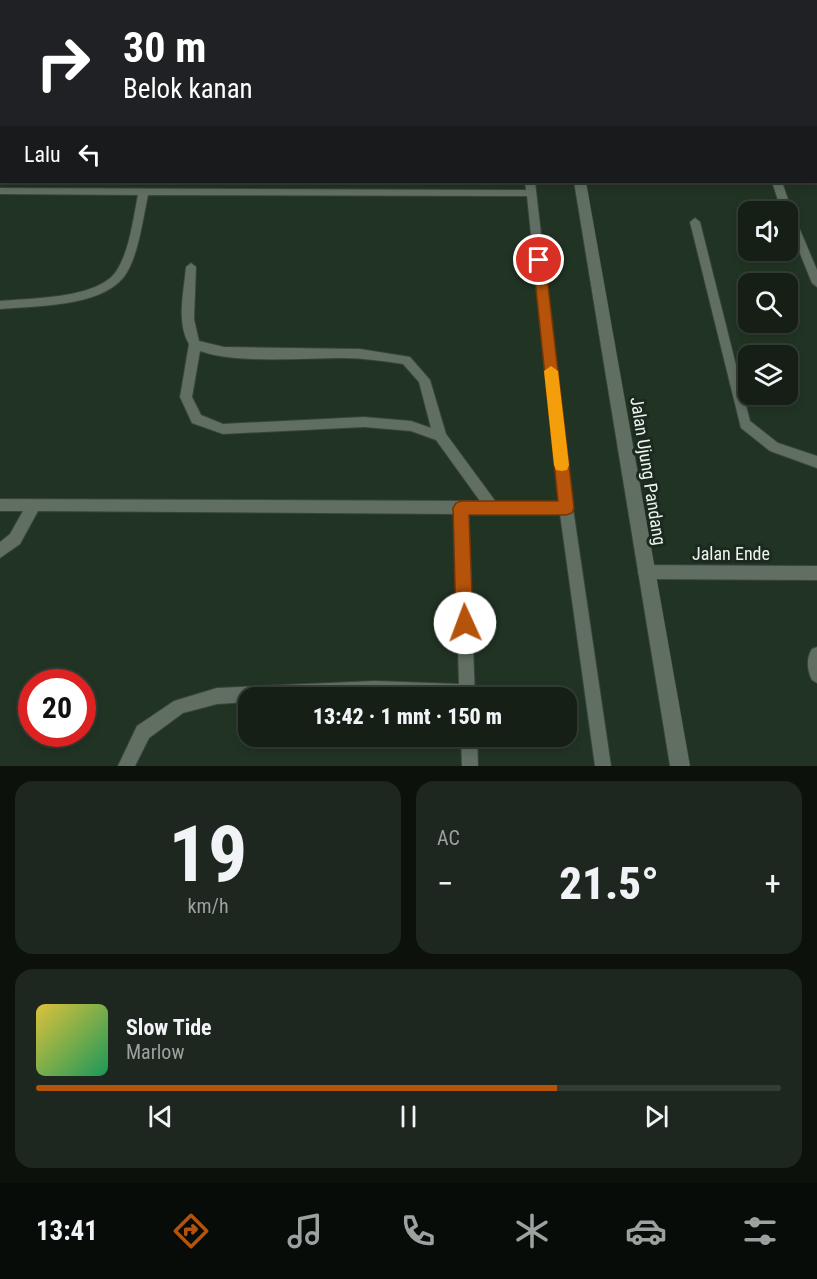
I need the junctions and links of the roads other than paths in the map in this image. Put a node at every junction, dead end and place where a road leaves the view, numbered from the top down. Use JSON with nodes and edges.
{"nodes":[{"id":1,"x":460,"y":183,"type":"edge"},
{"id":2,"x":580,"y":183,"type":"edge"},
{"id":3,"x":777,"y":183,"type":"edge"},
{"id":4,"x":237,"y":187,"type":"edge"},
{"id":5,"x":530,"y":187,"type":"edge"},
{"id":6,"x":152,"y":189,"type":"edge"},
{"id":7,"x":0,"y":191,"type":"edge"},
{"id":8,"x":465,"y":193,"type":"junction"},
{"id":9,"x":783,"y":201,"type":"edge"},
{"id":10,"x":695,"y":222,"type":"dead end"},
{"id":11,"x":798,"y":238,"type":"edge"},
{"id":12,"x":191,"y":267,"type":"dead end"},
{"id":13,"x":817,"y":283,"type":"edge"},
{"id":14,"x":0,"y":305,"type":"edge"},
{"id":15,"x":195,"y":344,"type":"junction"},
{"id":16,"x":440,"y":435,"type":"junction"},
{"id":17,"x":817,"y":462,"type":"edge"},
{"id":18,"x":0,"y":505,"type":"edge"},
{"id":19,"x":34,"y":505,"type":"junction"},
{"id":20,"x":461,"y":508,"type":"junction"},
{"id":21,"x":494,"y":508,"type":"junction"},
{"id":22,"x":566,"y":508,"type":"junction"},
{"id":23,"x":0,"y":550,"type":"edge"},
{"id":24,"x":645,"y":572,"type":"junction"},
{"id":25,"x":817,"y":573,"type":"edge"},
{"id":26,"x":817,"y":654,"type":"edge"},
{"id":27,"x":817,"y":675,"type":"edge"},
{"id":28,"x":467,"y":687,"type":"edge"},
{"id":29,"x":238,"y":695,"type":"edge"},
{"id":30,"x":469,"y":747,"type":"edge"},
{"id":31,"x":126,"y":766,"type":"edge"},
{"id":32,"x":470,"y":766,"type":"edge"},
{"id":33,"x":603,"y":766,"type":"edge"},
{"id":34,"x":680,"y":766,"type":"edge"}],
"edges":[{"from":1,"to":8,"type":"lane"},
{"from":2,"to":24,"type":"street","name":"Jalan Ujung Pandang"},
{"from":3,"to":9,"type":"lane"},
{"from":4,"to":6,"type":"lane"},
{"from":4,"to":8,"type":"lane"},
{"from":5,"to":8,"type":"lane"},
{"from":5,"to":22,"type":"lane"},
{"from":6,"to":7,"type":"lane"},
{"from":6,"to":14,"type":"lane"},
{"from":10,"to":17,"type":"lane"},
{"from":11,"to":13,"type":"lane"},
{"from":12,"to":15,"type":"lane"},
{"from":15,"to":16,"type":"lane"},
{"from":15,"to":16,"type":"lane"},
{"from":16,"to":21,"type":"lane"},
{"from":18,"to":19,"type":"lane"},
{"from":19,"to":20,"type":"lane"},
{"from":19,"to":23,"type":"lane"},
{"from":20,"to":21,"type":"lane"},
{"from":20,"to":28,"type":"lane"},
{"from":21,"to":22,"type":"lane"},
{"from":22,"to":33,"type":"lane"},
{"from":24,"to":25,"type":"lane","name":"Jalan Ende"},
{"from":24,"to":34,"type":"street","name":"Jalan Ujung Pandang"},
{"from":26,"to":27,"type":"lane"},
{"from":29,"to":31,"type":"lane"},
{"from":30,"to":32,"type":"lane"}]}
